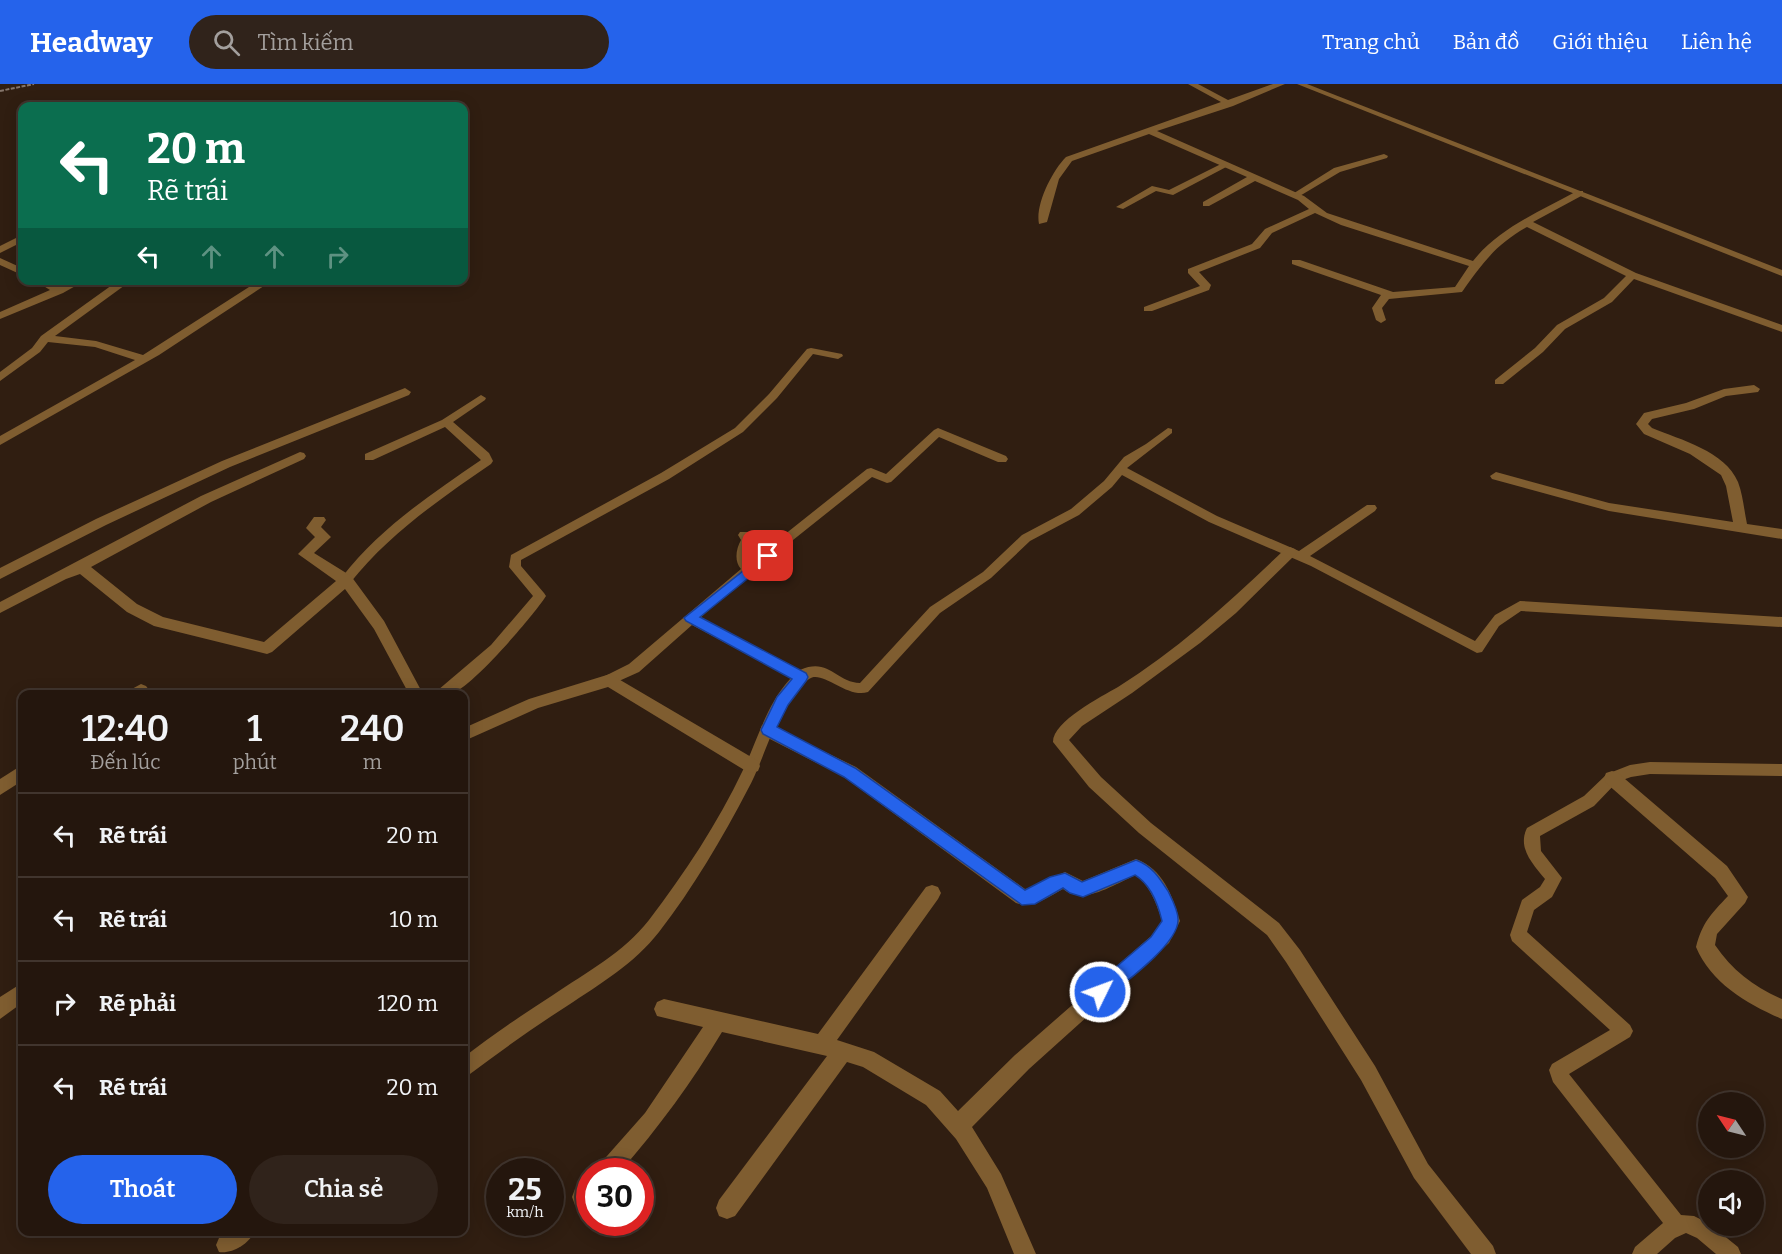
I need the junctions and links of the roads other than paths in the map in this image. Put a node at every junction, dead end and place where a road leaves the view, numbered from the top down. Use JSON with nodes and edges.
{"nodes":[{"id":1,"x":1192,"y":84,"type":"edge"},
{"id":2,"x":1281,"y":84,"type":"edge"},
{"id":3,"x":1301,"y":84,"type":"edge"},
{"id":4,"x":1230,"y":104,"type":"junction"},
{"id":5,"x":1150,"y":131,"type":"junction"},
{"id":6,"x":1384,"y":156,"type":"dead end"},
{"id":7,"x":1226,"y":165,"type":"junction"},
{"id":8,"x":1253,"y":178,"type":"junction"},
{"id":9,"x":1580,"y":193,"type":"junction"},
{"id":10,"x":1295,"y":195,"type":"junction"},
{"id":11,"x":1206,"y":204,"type":"dead end"},
{"id":12,"x":1120,"y":207,"type":"dead end"},
{"id":13,"x":1316,"y":209,"type":"junction"},
{"id":14,"x":1042,"y":222,"type":"dead end"},
{"id":15,"x":1527,"y":223,"type":"junction"},
{"id":16,"x":18,"y":240,"type":"edge"},
{"id":17,"x":0,"y":250,"type":"edge"},
{"id":18,"x":0,"y":261,"type":"edge"},
{"id":19,"x":1296,"y":262,"type":"dead end"},
{"id":20,"x":1476,"y":265,"type":"junction"},
{"id":21,"x":18,"y":270,"type":"edge"},
{"id":22,"x":1782,"y":273,"type":"edge"},
{"id":23,"x":1632,"y":275,"type":"junction"},
{"id":24,"x":48,"y":285,"type":"edge"},
{"id":25,"x":71,"y":285,"type":"edge"},
{"id":26,"x":120,"y":285,"type":"edge"},
{"id":27,"x":260,"y":285,"type":"edge"},
{"id":28,"x":59,"y":291,"type":"junction"},
{"id":29,"x":1389,"y":294,"type":"junction"},
{"id":30,"x":1148,"y":309,"type":"dead end"},
{"id":31,"x":0,"y":316,"type":"edge"},
{"id":32,"x":1381,"y":320,"type":"dead end"},
{"id":33,"x":1782,"y":329,"type":"edge"},
{"id":34,"x":45,"y":338,"type":"junction"},
{"id":35,"x":838,"y":356,"type":"dead end"},
{"id":36,"x":144,"y":359,"type":"junction"},
{"id":37,"x":0,"y":378,"type":"edge"},
{"id":38,"x":1499,"y":382,"type":"dead end"},
{"id":39,"x":1754,"y":389,"type":"dead end"},
{"id":40,"x":405,"y":392,"type":"dead end"},
{"id":41,"x":481,"y":398,"type":"dead end"},
{"id":42,"x":446,"y":422,"type":"junction"},
{"id":43,"x":1168,"y":431,"type":"dead end"},
{"id":44,"x":0,"y":441,"type":"edge"},
{"id":45,"x":300,"y":456,"type":"dead end"},
{"id":46,"x":369,"y":457,"type":"dead end"},
{"id":47,"x":1002,"y":459,"type":"dead end"},
{"id":48,"x":1121,"y":470,"type":"junction"},
{"id":49,"x":1496,"y":476,"type":"dead end"},
{"id":50,"x":1371,"y":508,"type":"dead end"},
{"id":51,"x":319,"y":520,"type":"dead end"},
{"id":52,"x":1741,"y":528,"type":"junction"},
{"id":53,"x":1782,"y":534,"type":"edge"},
{"id":54,"x":744,"y":535,"type":"dead end"},
{"id":55,"x":1295,"y":554,"type":"junction"},
{"id":56,"x":76,"y":569,"type":"junction"},
{"id":57,"x":750,"y":570,"type":"junction"},
{"id":58,"x":0,"y":574,"type":"edge"},
{"id":59,"x":346,"y":580,"type":"junction"},
{"id":60,"x":0,"y":608,"type":"edge"},
{"id":61,"x":690,"y":618,"type":"junction"},
{"id":62,"x":1782,"y":622,"type":"edge"},
{"id":63,"x":801,"y":677,"type":"junction"},
{"id":64,"x":610,"y":680,"type":"junction"},
{"id":65,"x":414,"y":690,"type":"edge"},
{"id":66,"x":448,"y":690,"type":"edge"},
{"id":67,"x":768,"y":730,"type":"junction"},
{"id":68,"x":468,"y":733,"type":"edge"},
{"id":69,"x":752,"y":766,"type":"junction"},
{"id":70,"x":1782,"y":770,"type":"edge"},
{"id":71,"x":18,"y":775,"type":"edge"},
{"id":72,"x":1612,"y":778,"type":"junction"},
{"id":73,"x":0,"y":788,"type":"edge"},
{"id":74,"x":932,"y":893,"type":"dead end"},
{"id":75,"x":18,"y":995,"type":"edge"},
{"id":76,"x":0,"y":1008,"type":"edge"},
{"id":77,"x":663,"y":1009,"type":"dead end"},
{"id":78,"x":1782,"y":1009,"type":"edge"},
{"id":79,"x":718,"y":1022,"type":"junction"},
{"id":80,"x":822,"y":1045,"type":"junction"},
{"id":81,"x":843,"y":1051,"type":"junction"},
{"id":82,"x":468,"y":1065,"type":"edge"},
{"id":83,"x":958,"y":1126,"type":"junction"},
{"id":84,"x":618,"y":1158,"type":"edge"},
{"id":85,"x":727,"y":1208,"type":"dead end"},
{"id":86,"x":1677,"y":1225,"type":"junction"},
{"id":87,"x":238,"y":1236,"type":"edge"},
{"id":88,"x":226,"y":1245,"type":"dead end"},
{"id":89,"x":1021,"y":1252,"type":"edge"},
{"id":90,"x":1485,"y":1254,"type":"edge"},
{"id":91,"x":1642,"y":1254,"type":"edge"},
{"id":92,"x":1731,"y":1254,"type":"edge"}],
"edges":[{"from":1,"to":4,"type":"street"},
{"from":2,"to":4,"type":"street"},
{"from":3,"to":9,"type":"lane"},
{"from":4,"to":5,"type":"street"},
{"from":5,"to":7,"type":"street"},
{"from":5,"to":14,"type":"street"},
{"from":6,"to":10,"type":"lane"},
{"from":7,"to":8,"type":"street"},
{"from":7,"to":12,"type":"lane"},
{"from":8,"to":10,"type":"street"},
{"from":8,"to":11,"type":"street"},
{"from":9,"to":15,"type":"street"},
{"from":9,"to":22,"type":"lane"},
{"from":10,"to":13,"type":"street"},
{"from":13,"to":20,"type":"street"},
{"from":13,"to":30,"type":"street"},
{"from":15,"to":20,"type":"street"},
{"from":15,"to":23,"type":"street"},
{"from":16,"to":17,"type":"street"},
{"from":18,"to":21,"type":"street"},
{"from":19,"to":29,"type":"street"},
{"from":20,"to":29,"type":"street"},
{"from":23,"to":33,"type":"street"},
{"from":23,"to":38,"type":"street"},
{"from":24,"to":28,"type":"street"},
{"from":25,"to":28,"type":"street"},
{"from":26,"to":34,"type":"street"},
{"from":27,"to":36,"type":"street"},
{"from":28,"to":31,"type":"street"},
{"from":29,"to":32,"type":"street"},
{"from":34,"to":36,"type":"street"},
{"from":34,"to":37,"type":"street"},
{"from":35,"to":66,"type":"lane"},
{"from":36,"to":44,"type":"street"},
{"from":39,"to":52,"type":"street"},
{"from":40,"to":58,"type":"street"},
{"from":41,"to":42,"type":"lane"},
{"from":42,"to":46,"type":"lane"},
{"from":42,"to":59,"type":"lane"},
{"from":43,"to":48,"type":"lane"},
{"from":45,"to":56,"type":"street"},
{"from":47,"to":57,"type":"lane"},
{"from":48,"to":55,"type":"lane"},
{"from":48,"to":63,"type":"lane"},
{"from":49,"to":52,"type":"street"},
{"from":50,"to":55,"type":"lane"},
{"from":51,"to":59,"type":"street"},
{"from":52,"to":53,"type":"street"},
{"from":54,"to":57,"type":"lane"},
{"from":55,"to":62,"type":"lane"},
{"from":55,"to":90,"type":"street"},
{"from":56,"to":59,"type":"street"},
{"from":56,"to":60,"type":"street"},
{"from":57,"to":61,"type":"lane"},
{"from":59,"to":65,"type":"street"},
{"from":61,"to":63,"type":"lane"},
{"from":61,"to":64,"type":"lane"},
{"from":63,"to":67,"type":"lane"},
{"from":64,"to":68,"type":"street"},
{"from":64,"to":69,"type":"street"},
{"from":67,"to":69,"type":"lane"},
{"from":67,"to":83,"type":"street"},
{"from":69,"to":82,"type":"lane"},
{"from":70,"to":72,"type":"lane"},
{"from":71,"to":73,"type":"street"},
{"from":72,"to":78,"type":"street"},
{"from":72,"to":86,"type":"lane"},
{"from":74,"to":80,"type":"street"},
{"from":75,"to":76,"type":"street"},
{"from":77,"to":79,"type":"street"},
{"from":79,"to":80,"type":"street"},
{"from":79,"to":84,"type":"street"},
{"from":80,"to":81,"type":"street"},
{"from":81,"to":83,"type":"street"},
{"from":81,"to":85,"type":"street"},
{"from":83,"to":89,"type":"street"},
{"from":86,"to":91,"type":"lane"},
{"from":86,"to":92,"type":"lane"},
{"from":87,"to":88,"type":"lane"}]}
